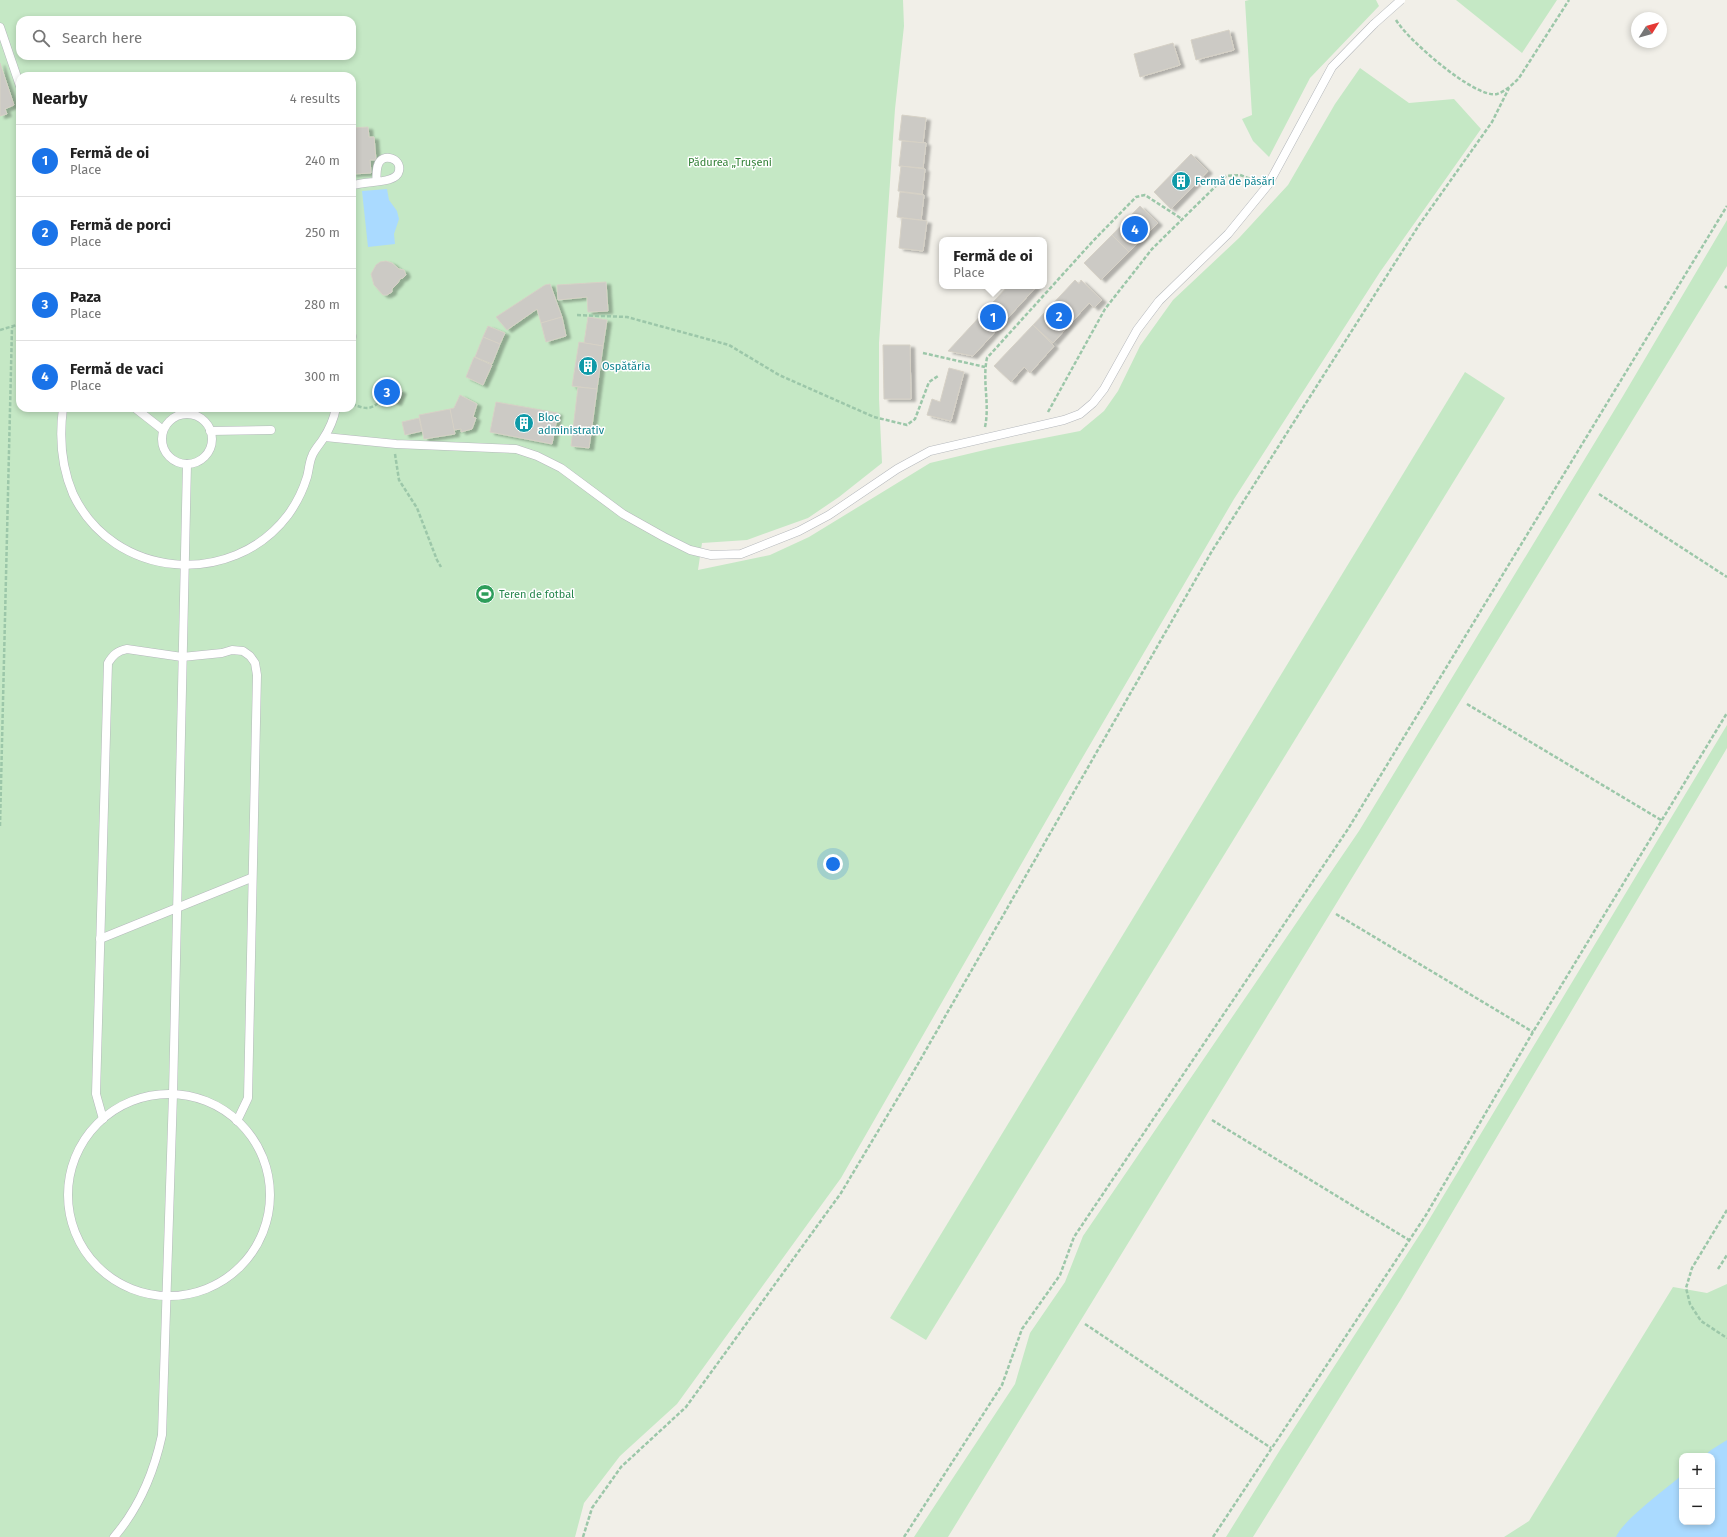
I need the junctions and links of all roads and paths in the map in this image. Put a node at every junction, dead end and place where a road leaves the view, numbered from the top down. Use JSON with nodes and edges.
{"nodes":[{"id":1,"x":1401,"y":0,"type":"edge"},
{"id":2,"x":1569,"y":0,"type":"edge"},
{"id":3,"x":1394,"y":17,"type":"dead end"},
{"id":4,"x":0,"y":27,"type":"edge"},
{"id":5,"x":16,"y":74,"type":"edge"},
{"id":6,"x":1509,"y":88,"type":"junction"},
{"id":7,"x":376,"y":181,"type":"dead end"},
{"id":8,"x":356,"y":184,"type":"edge"},
{"id":9,"x":1268,"y":185,"type":"junction"},
{"id":10,"x":1727,"y":206,"type":"edge"},
{"id":11,"x":1182,"y":219,"type":"junction"},
{"id":12,"x":577,"y":314,"type":"dead end"},
{"id":13,"x":16,"y":325,"type":"edge"},
{"id":14,"x":12,"y":326,"type":"junction"},
{"id":15,"x":0,"y":330,"type":"edge"},
{"id":16,"x":923,"y":353,"type":"dead end"},
{"id":17,"x":985,"y":367,"type":"junction"},
{"id":18,"x":938,"y":376,"type":"dead end"},
{"id":19,"x":384,"y":398,"type":"dead end"},
{"id":20,"x":356,"y":405,"type":"edge"},
{"id":21,"x":63,"y":412,"type":"edge"},
{"id":22,"x":140,"y":412,"type":"edge"},
{"id":23,"x":334,"y":412,"type":"edge"},
{"id":24,"x":1041,"y":426,"type":"junction"},
{"id":25,"x":163,"y":430,"type":"junction"},
{"id":26,"x":210,"y":430,"type":"junction"},
{"id":27,"x":271,"y":430,"type":"dead end"},
{"id":28,"x":325,"y":436,"type":"junction"},
{"id":29,"x":982,"y":439,"type":"junction"},
{"id":30,"x":396,"y":444,"type":"junction"},
{"id":31,"x":186,"y":464,"type":"junction"},
{"id":32,"x":1599,"y":494,"type":"dead end"},
{"id":33,"x":183,"y":565,"type":"junction"},
{"id":34,"x":441,"y":567,"type":"dead end"},
{"id":35,"x":1727,"y":577,"type":"edge"},
{"id":36,"x":182,"y":657,"type":"junction"},
{"id":37,"x":1467,"y":704,"type":"dead end"},
{"id":38,"x":1727,"y":712,"type":"edge"},
{"id":39,"x":1661,"y":820,"type":"junction"},
{"id":40,"x":0,"y":826,"type":"edge"},
{"id":41,"x":251,"y":878,"type":"junction"},
{"id":42,"x":177,"y":908,"type":"junction"},
{"id":43,"x":1336,"y":914,"type":"dead end"},
{"id":44,"x":100,"y":938,"type":"junction"},
{"id":45,"x":1533,"y":1032,"type":"junction"},
{"id":46,"x":173,"y":1094,"type":"junction"},
{"id":47,"x":103,"y":1119,"type":"junction"},
{"id":48,"x":1212,"y":1120,"type":"dead end"},
{"id":49,"x":237,"y":1121,"type":"junction"},
{"id":50,"x":1727,"y":1210,"type":"edge"},
{"id":51,"x":1409,"y":1240,"type":"junction"},
{"id":52,"x":1727,"y":1255,"type":"edge"},
{"id":53,"x":1718,"y":1269,"type":"dead end"},
{"id":54,"x":168,"y":1296,"type":"junction"},
{"id":55,"x":1085,"y":1324,"type":"dead end"},
{"id":56,"x":1727,"y":1338,"type":"edge"},
{"id":57,"x":1272,"y":1448,"type":"junction"},
{"id":58,"x":114,"y":1537,"type":"edge"},
{"id":59,"x":583,"y":1537,"type":"edge"},
{"id":60,"x":904,"y":1537,"type":"edge"},
{"id":61,"x":1213,"y":1537,"type":"edge"}],
"edges":[{"from":1,"to":9,"type":"lane","bridge":true},
{"from":2,"to":6,"type":"path"},
{"from":3,"to":6,"type":"path"},
{"from":4,"to":5,"type":"lane"},
{"from":6,"to":59,"type":"path"},
{"from":7,"to":8,"type":"lane"},
{"from":9,"to":11,"type":"path"},
{"from":9,"to":24,"type":"lane"},
{"from":10,"to":60,"type":"path"},
{"from":11,"to":17,"type":"path"},
{"from":11,"to":24,"type":"path"},
{"from":12,"to":18,"type":"path"},
{"from":13,"to":14,"type":"path"},
{"from":14,"to":15,"type":"path"},
{"from":14,"to":40,"type":"path"},
{"from":16,"to":17,"type":"path"},
{"from":17,"to":29,"type":"path"},
{"from":19,"to":20,"type":"path"},
{"from":21,"to":33,"type":"lane"},
{"from":22,"to":25,"type":"lane"},
{"from":23,"to":28,"type":"lane"},
{"from":24,"to":29,"type":"lane"},
{"from":25,"to":26,"type":"lane"},
{"from":25,"to":31,"type":"lane"},
{"from":26,"to":27,"type":"lane"},
{"from":26,"to":31,"type":"lane"},
{"from":28,"to":30,"type":"lane"},
{"from":28,"to":33,"type":"lane"},
{"from":29,"to":30,"type":"lane"},
{"from":30,"to":34,"type":"path"},
{"from":31,"to":33,"type":"lane"},
{"from":32,"to":35,"type":"path"},
{"from":33,"to":36,"type":"lane"},
{"from":36,"to":41,"type":"lane"},
{"from":36,"to":42,"type":"lane"},
{"from":36,"to":44,"type":"lane"},
{"from":37,"to":39,"type":"path"},
{"from":38,"to":39,"type":"path"},
{"from":39,"to":45,"type":"path"},
{"from":41,"to":42,"type":"lane"},
{"from":41,"to":49,"type":"lane"},
{"from":42,"to":44,"type":"lane"},
{"from":42,"to":46,"type":"lane"},
{"from":43,"to":45,"type":"path"},
{"from":44,"to":47,"type":"lane"},
{"from":45,"to":51,"type":"path"},
{"from":46,"to":47,"type":"lane"},
{"from":46,"to":49,"type":"lane"},
{"from":46,"to":54,"type":"lane"},
{"from":47,"to":54,"type":"lane"},
{"from":48,"to":51,"type":"path"},
{"from":49,"to":54,"type":"lane"},
{"from":50,"to":56,"type":"path"},
{"from":51,"to":57,"type":"path"},
{"from":52,"to":53,"type":"path"},
{"from":54,"to":58,"type":"lane"},
{"from":55,"to":57,"type":"path"},
{"from":57,"to":61,"type":"path"}]}
